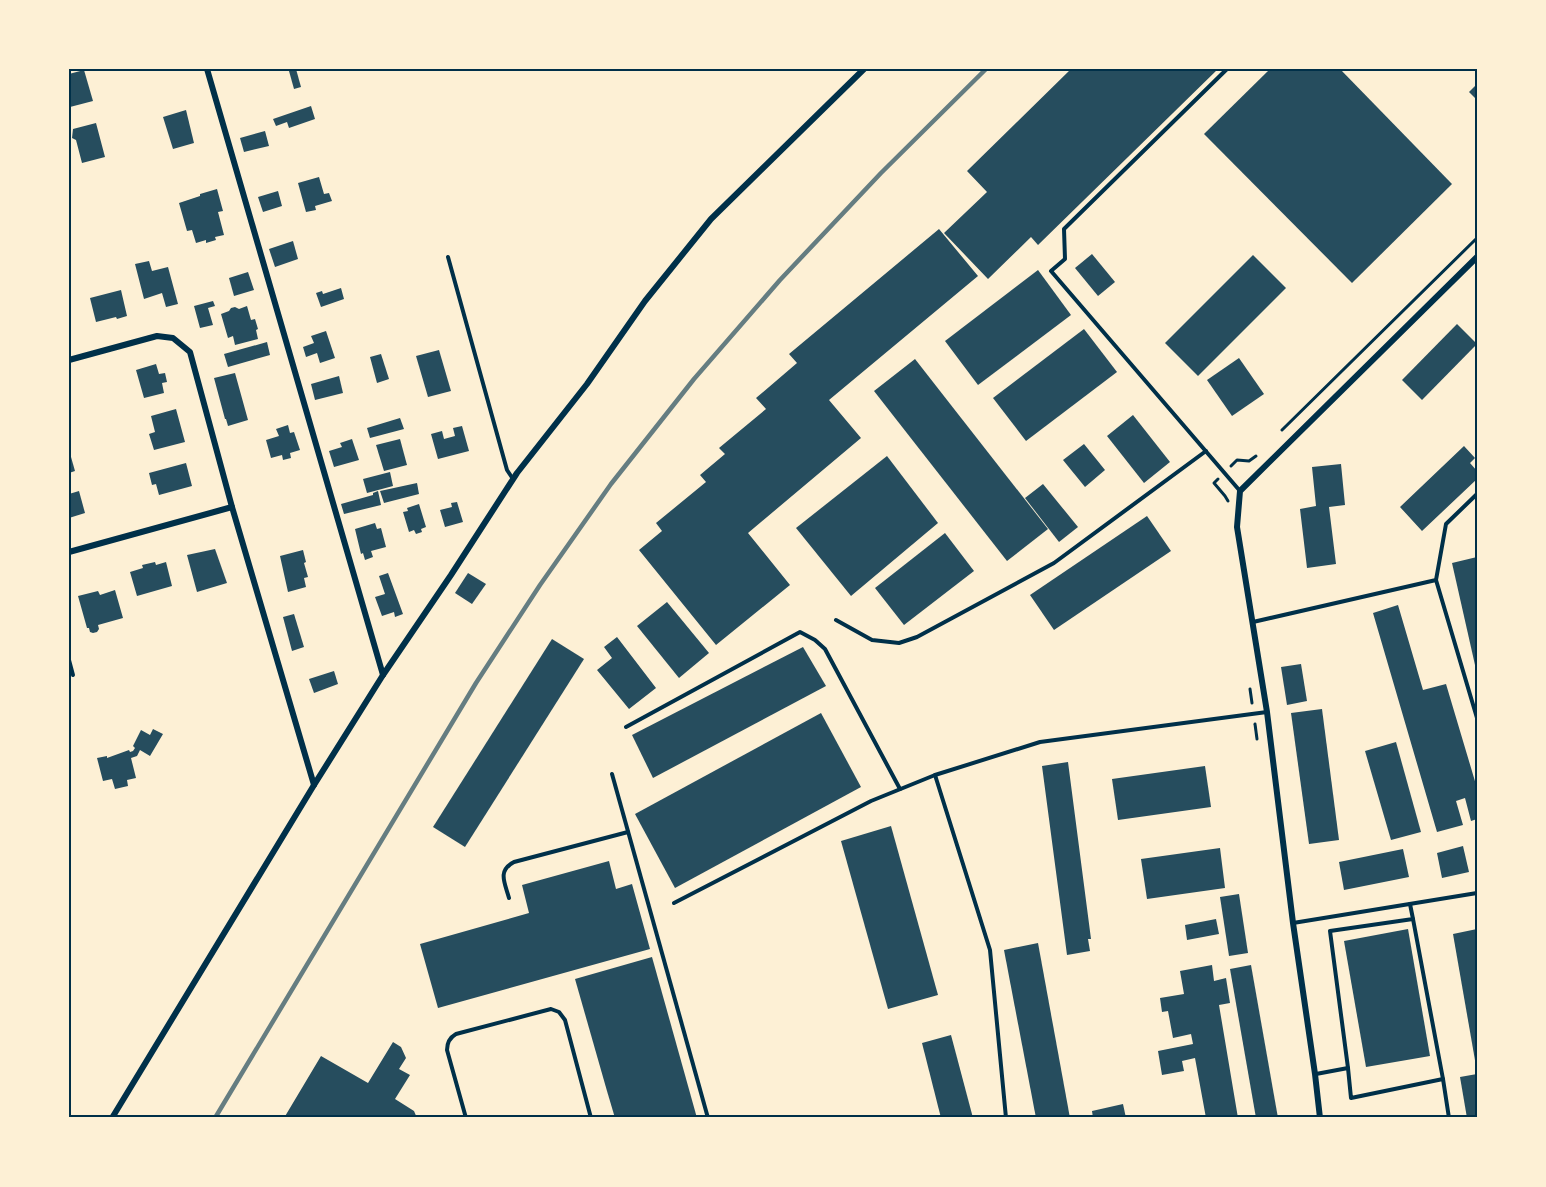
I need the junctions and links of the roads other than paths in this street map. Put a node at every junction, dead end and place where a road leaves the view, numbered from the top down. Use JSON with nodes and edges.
{"nodes":[{"id":1,"x":207,"y":69,"type":"edge"},
{"id":2,"x":864,"y":69,"type":"edge"},
{"id":3,"x":1227,"y":69,"type":"edge"},
{"id":4,"x":1477,"y":256,"type":"edge"},
{"id":5,"x":448,"y":257,"type":"dead end"},
{"id":6,"x":69,"y":360,"type":"edge"},
{"id":7,"x":1206,"y":451,"type":"junction"},
{"id":8,"x":513,"y":479,"type":"junction"},
{"id":9,"x":1240,"y":491,"type":"junction"},
{"id":10,"x":1477,"y":494,"type":"edge"},
{"id":11,"x":232,"y":507,"type":"junction"},
{"id":12,"x":69,"y":552,"type":"edge"},
{"id":13,"x":1436,"y":580,"type":"junction"},
{"id":14,"x":836,"y":620,"type":"dead end"},
{"id":15,"x":1252,"y":622,"type":"junction"},
{"id":16,"x":69,"y":660,"type":"edge"},
{"id":17,"x":73,"y":675,"type":"dead end"},
{"id":18,"x":383,"y":675,"type":"junction"},
{"id":19,"x":1267,"y":712,"type":"junction"},
{"id":20,"x":1477,"y":718,"type":"edge"},
{"id":21,"x":626,"y":727,"type":"dead end"},
{"id":22,"x":612,"y":774,"type":"dead end"},
{"id":23,"x":935,"y":775,"type":"junction"},
{"id":24,"x":314,"y":784,"type":"junction"},
{"id":25,"x":900,"y":789,"type":"junction"},
{"id":26,"x":628,"y":832,"type":"junction"},
{"id":27,"x":1477,"y":893,"type":"edge"},
{"id":28,"x":509,"y":898,"type":"dead end"},
{"id":29,"x":674,"y":903,"type":"dead end"},
{"id":30,"x":1410,"y":904,"type":"junction"},
{"id":31,"x":1413,"y":919,"type":"junction"},
{"id":32,"x":1293,"y":923,"type":"junction"},
{"id":33,"x":1348,"y":1068,"type":"junction"},
{"id":34,"x":1315,"y":1074,"type":"junction"},
{"id":35,"x":1443,"y":1079,"type":"junction"},
{"id":36,"x":112,"y":1118,"type":"edge"},
{"id":37,"x":466,"y":1118,"type":"edge"},
{"id":38,"x":591,"y":1118,"type":"edge"},
{"id":39,"x":708,"y":1118,"type":"edge"},
{"id":40,"x":1006,"y":1118,"type":"edge"},
{"id":41,"x":1320,"y":1118,"type":"edge"},
{"id":42,"x":1449,"y":1118,"type":"edge"}],
"edges":[{"from":1,"to":18,"type":"street"},
{"from":2,"to":8,"type":"street"},
{"from":3,"to":7,"type":"lane"},
{"from":4,"to":9,"type":"street"},
{"from":5,"to":8,"type":"lane"},
{"from":6,"to":11,"type":"street"},
{"from":7,"to":9,"type":"lane"},
{"from":7,"to":14,"type":"lane"},
{"from":8,"to":18,"type":"street"},
{"from":9,"to":15,"type":"street"},
{"from":10,"to":13,"type":"lane"},
{"from":11,"to":12,"type":"street"},
{"from":11,"to":24,"type":"street"},
{"from":13,"to":15,"type":"lane"},
{"from":13,"to":20,"type":"lane"},
{"from":15,"to":19,"type":"street"},
{"from":16,"to":17,"type":"lane"},
{"from":18,"to":24,"type":"street"},
{"from":19,"to":23,"type":"lane"},
{"from":19,"to":32,"type":"street"},
{"from":21,"to":25,"type":"lane"},
{"from":22,"to":26,"type":"lane"},
{"from":23,"to":25,"type":"lane"},
{"from":23,"to":40,"type":"lane"},
{"from":24,"to":36,"type":"street"},
{"from":25,"to":29,"type":"lane"},
{"from":26,"to":28,"type":"lane"},
{"from":26,"to":39,"type":"lane"},
{"from":27,"to":30,"type":"lane"},
{"from":30,"to":31,"type":"lane"},
{"from":30,"to":32,"type":"lane"},
{"from":31,"to":33,"type":"lane"},
{"from":31,"to":35,"type":"lane"},
{"from":32,"to":34,"type":"street"},
{"from":33,"to":34,"type":"lane"},
{"from":33,"to":35,"type":"lane"},
{"from":34,"to":41,"type":"street"},
{"from":35,"to":42,"type":"lane"},
{"from":37,"to":38,"type":"lane"}]}
